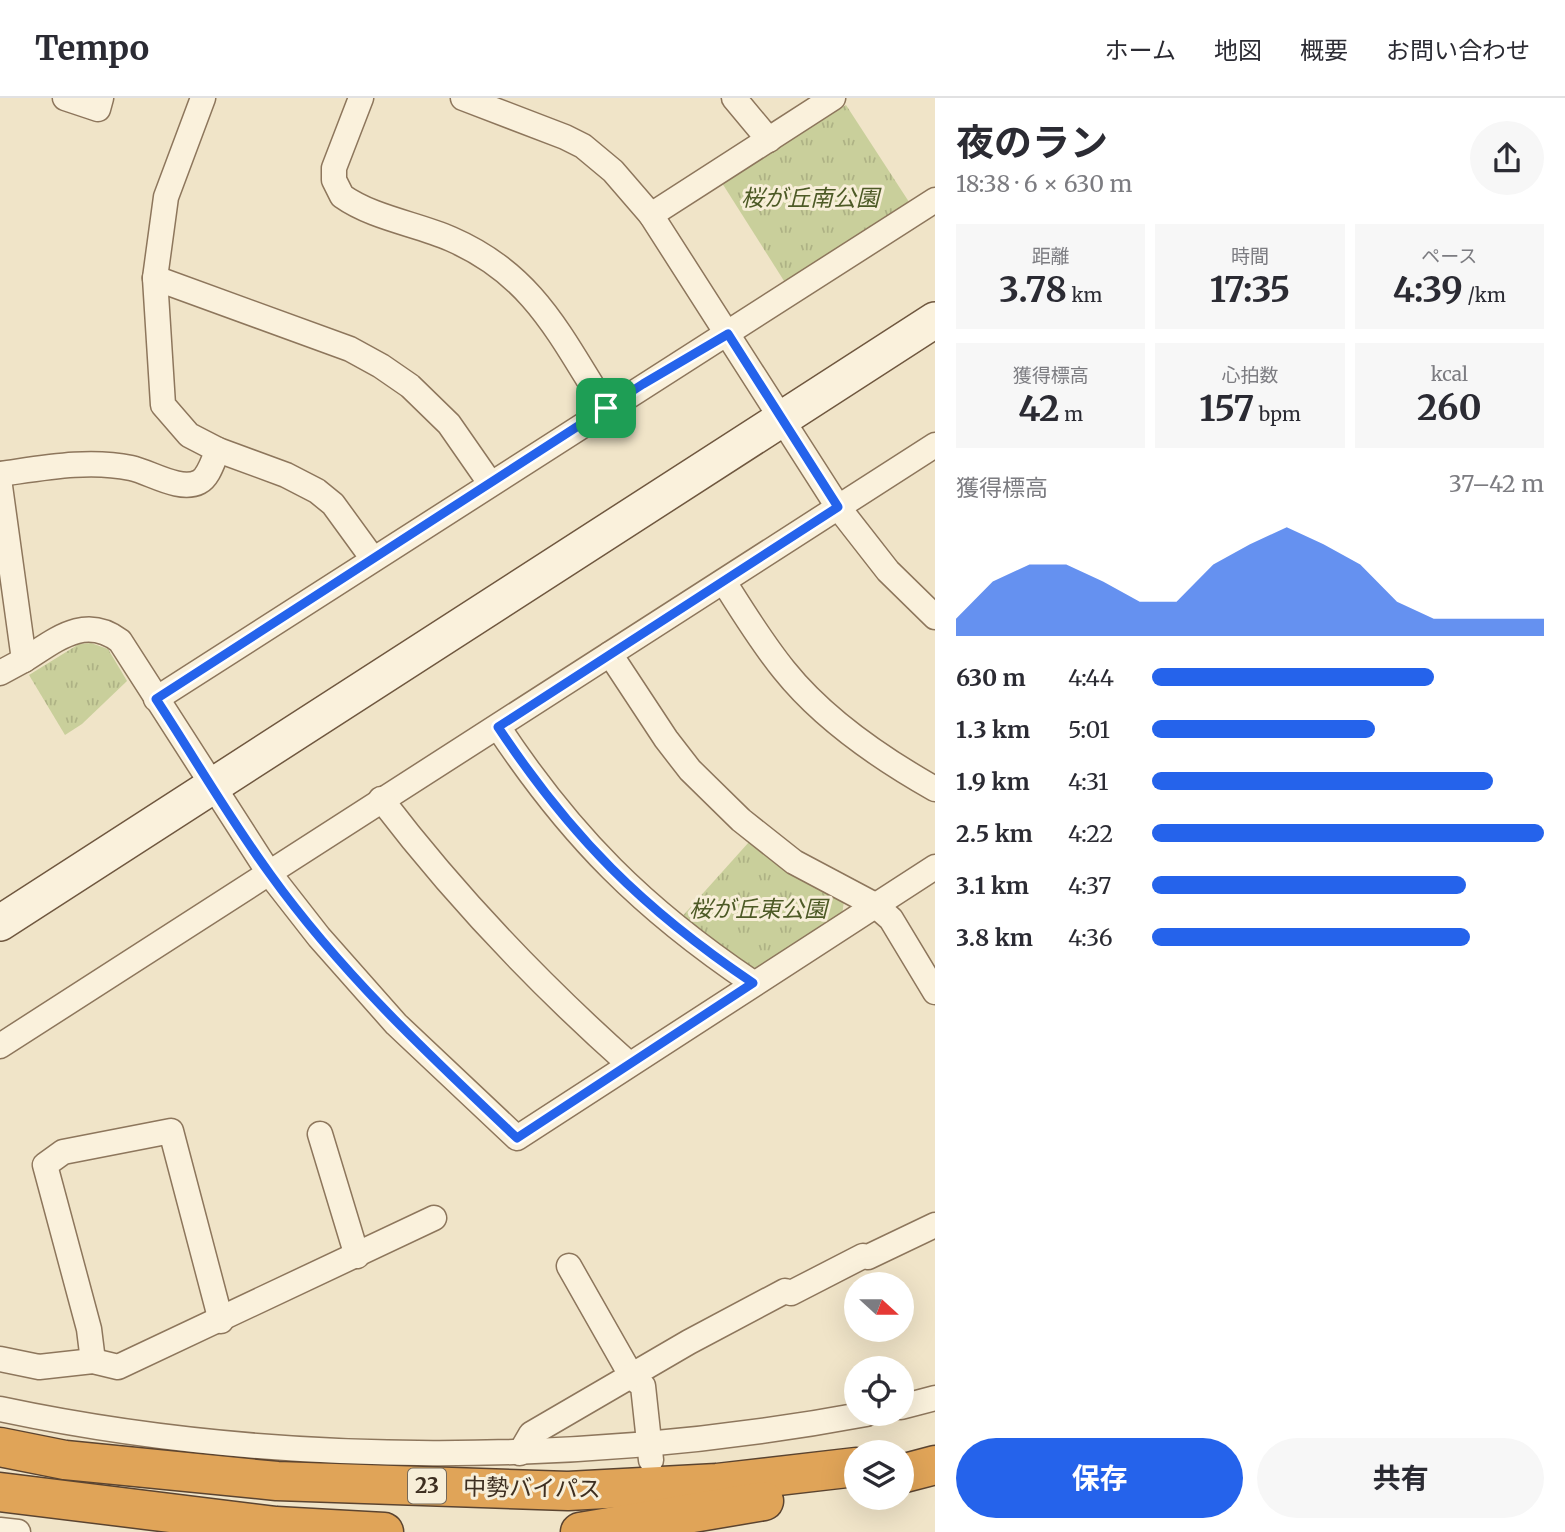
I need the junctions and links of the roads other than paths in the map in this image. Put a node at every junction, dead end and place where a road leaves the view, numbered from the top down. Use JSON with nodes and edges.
{"nodes":[{"id":1,"x":65,"y":98,"type":"edge"},
{"id":2,"x":101,"y":98,"type":"edge"},
{"id":3,"x":203,"y":98,"type":"edge"},
{"id":4,"x":361,"y":98,"type":"edge"},
{"id":5,"x":463,"y":98,"type":"edge"},
{"id":6,"x":734,"y":98,"type":"edge"},
{"id":7,"x":833,"y":98,"type":"edge"},
{"id":8,"x":769,"y":140,"type":"junction"},
{"id":9,"x":935,"y":200,"type":"edge"},
{"id":10,"x":651,"y":215,"type":"junction"},
{"id":11,"x":155,"y":278,"type":"junction"},
{"id":12,"x":935,"y":320,"type":"edge"},
{"id":13,"x":728,"y":334,"type":"junction"},
{"id":14,"x":606,"y":408,"type":"junction"},
{"id":15,"x":781,"y":419,"type":"junction"},
{"id":16,"x":935,"y":445,"type":"edge"},
{"id":17,"x":218,"y":450,"type":"junction"},
{"id":18,"x":0,"y":474,"type":"edge"},
{"id":19,"x":490,"y":483,"type":"junction"},
{"id":20,"x":1,"y":500,"type":"edge"},
{"id":21,"x":838,"y":507,"type":"junction"},
{"id":22,"x":373,"y":559,"type":"junction"},
{"id":23,"x":724,"y":582,"type":"junction"},
{"id":24,"x":935,"y":617,"type":"edge"},
{"id":25,"x":610,"y":654,"type":"junction"},
{"id":26,"x":24,"y":660,"type":"junction"},
{"id":27,"x":0,"y":673,"type":"edge"},
{"id":28,"x":156,"y":699,"type":"junction"},
{"id":29,"x":498,"y":727,"type":"junction"},
{"id":30,"x":212,"y":785,"type":"junction"},
{"id":31,"x":935,"y":789,"type":"edge"},
{"id":32,"x":381,"y":799,"type":"junction"},
{"id":33,"x":935,"y":867,"type":"edge"},
{"id":34,"x":269,"y":873,"type":"junction"},
{"id":35,"x":875,"y":905,"type":"junction"},
{"id":36,"x":0,"y":923,"type":"edge"},
{"id":37,"x":753,"y":983,"type":"junction"},
{"id":38,"x":935,"y":992,"type":"edge"},
{"id":39,"x":0,"y":1046,"type":"edge"},
{"id":40,"x":629,"y":1063,"type":"junction"},
{"id":41,"x":320,"y":1135,"type":"dead end"},
{"id":42,"x":434,"y":1218,"type":"dead end"},
{"id":43,"x":935,"y":1224,"type":"edge"},
{"id":44,"x":356,"y":1256,"type":"junction"},
{"id":45,"x":569,"y":1266,"type":"dead end"},
{"id":46,"x":221,"y":1321,"type":"junction"},
{"id":47,"x":0,"y":1359,"type":"edge"},
{"id":48,"x":93,"y":1361,"type":"junction"},
{"id":49,"x":632,"y":1377,"type":"junction"},
{"id":50,"x":935,"y":1398,"type":"edge"},
{"id":51,"x":914,"y":1403,"type":"edge"},
{"id":52,"x":0,"y":1409,"type":"edge"},
{"id":53,"x":844,"y":1418,"type":"edge"},
{"id":54,"x":0,"y":1447,"type":"edge"},
{"id":55,"x":651,"y":1452,"type":"junction"},
{"id":56,"x":520,"y":1453,"type":"junction"},
{"id":57,"x":935,"y":1453,"type":"edge"},
{"id":58,"x":914,"y":1457,"type":"edge"},
{"id":59,"x":935,"y":1465,"type":"edge"},
{"id":60,"x":844,"y":1468,"type":"edge"},
{"id":61,"x":914,"y":1471,"type":"edge"},
{"id":62,"x":844,"y":1486,"type":"edge"},
{"id":63,"x":0,"y":1492,"type":"edge"},
{"id":64,"x":0,"y":1530,"type":"edge"},
{"id":65,"x":18,"y":1532,"type":"edge"},
{"id":66,"x":384,"y":1532,"type":"edge"},
{"id":67,"x":580,"y":1532,"type":"edge"}],
"edges":[{"from":1,"to":2,"type":"street"},
{"from":3,"to":11,"type":"street"},
{"from":4,"to":14,"type":"street"},
{"from":5,"to":10,"type":"street"},
{"from":6,"to":8,"type":"street"},
{"from":7,"to":8,"type":"street"},
{"from":8,"to":10,"type":"street"},
{"from":9,"to":13,"type":"street"},
{"from":10,"to":13,"type":"street"},
{"from":11,"to":17,"type":"street"},
{"from":11,"to":19,"type":"street"},
{"from":12,"to":15,"type":"street"},
{"from":13,"to":14,"type":"street"},
{"from":13,"to":15,"type":"street"},
{"from":14,"to":19,"type":"street"},
{"from":15,"to":21,"type":"street"},
{"from":15,"to":30,"type":"street"},
{"from":16,"to":21,"type":"street"},
{"from":17,"to":18,"type":"street"},
{"from":17,"to":22,"type":"street"},
{"from":19,"to":22,"type":"street"},
{"from":20,"to":26,"type":"street"},
{"from":21,"to":23,"type":"street"},
{"from":21,"to":24,"type":"street"},
{"from":22,"to":28,"type":"street"},
{"from":23,"to":25,"type":"street"},
{"from":23,"to":31,"type":"street"},
{"from":25,"to":29,"type":"street"},
{"from":25,"to":35,"type":"street"},
{"from":26,"to":27,"type":"street"},
{"from":26,"to":28,"type":"street"},
{"from":28,"to":30,"type":"street"},
{"from":29,"to":32,"type":"street"},
{"from":29,"to":37,"type":"street"},
{"from":30,"to":34,"type":"street"},
{"from":30,"to":36,"type":"street"},
{"from":32,"to":34,"type":"street"},
{"from":32,"to":40,"type":"street"},
{"from":33,"to":35,"type":"street"},
{"from":34,"to":39,"type":"street"},
{"from":34,"to":40,"type":"street"},
{"from":35,"to":37,"type":"street"},
{"from":35,"to":38,"type":"street"},
{"from":37,"to":40,"type":"street"},
{"from":41,"to":44,"type":"street"},
{"from":42,"to":44,"type":"street"},
{"from":43,"to":49,"type":"street"},
{"from":44,"to":46,"type":"street"},
{"from":45,"to":49,"type":"street"},
{"from":46,"to":48,"type":"street"},
{"from":46,"to":48,"type":"street"},
{"from":47,"to":48,"type":"street"},
{"from":49,"to":55,"type":"street"},
{"from":49,"to":56,"type":"street"},
{"from":50,"to":51,"type":"street"},
{"from":52,"to":56,"type":"street"},
{"from":53,"to":55,"type":"street"},
{"from":54,"to":60,"type":"highway","name":"中勢バイパス","number":"23"},
{"from":55,"to":56,"type":"street"},
{"from":57,"to":58,"type":"highway"},
{"from":59,"to":61,"type":"highway"},
{"from":62,"to":67,"type":"highway","name":"中勢バイパス"},
{"from":63,"to":66,"type":"highway"},
{"from":64,"to":65,"type":"street"}]}
